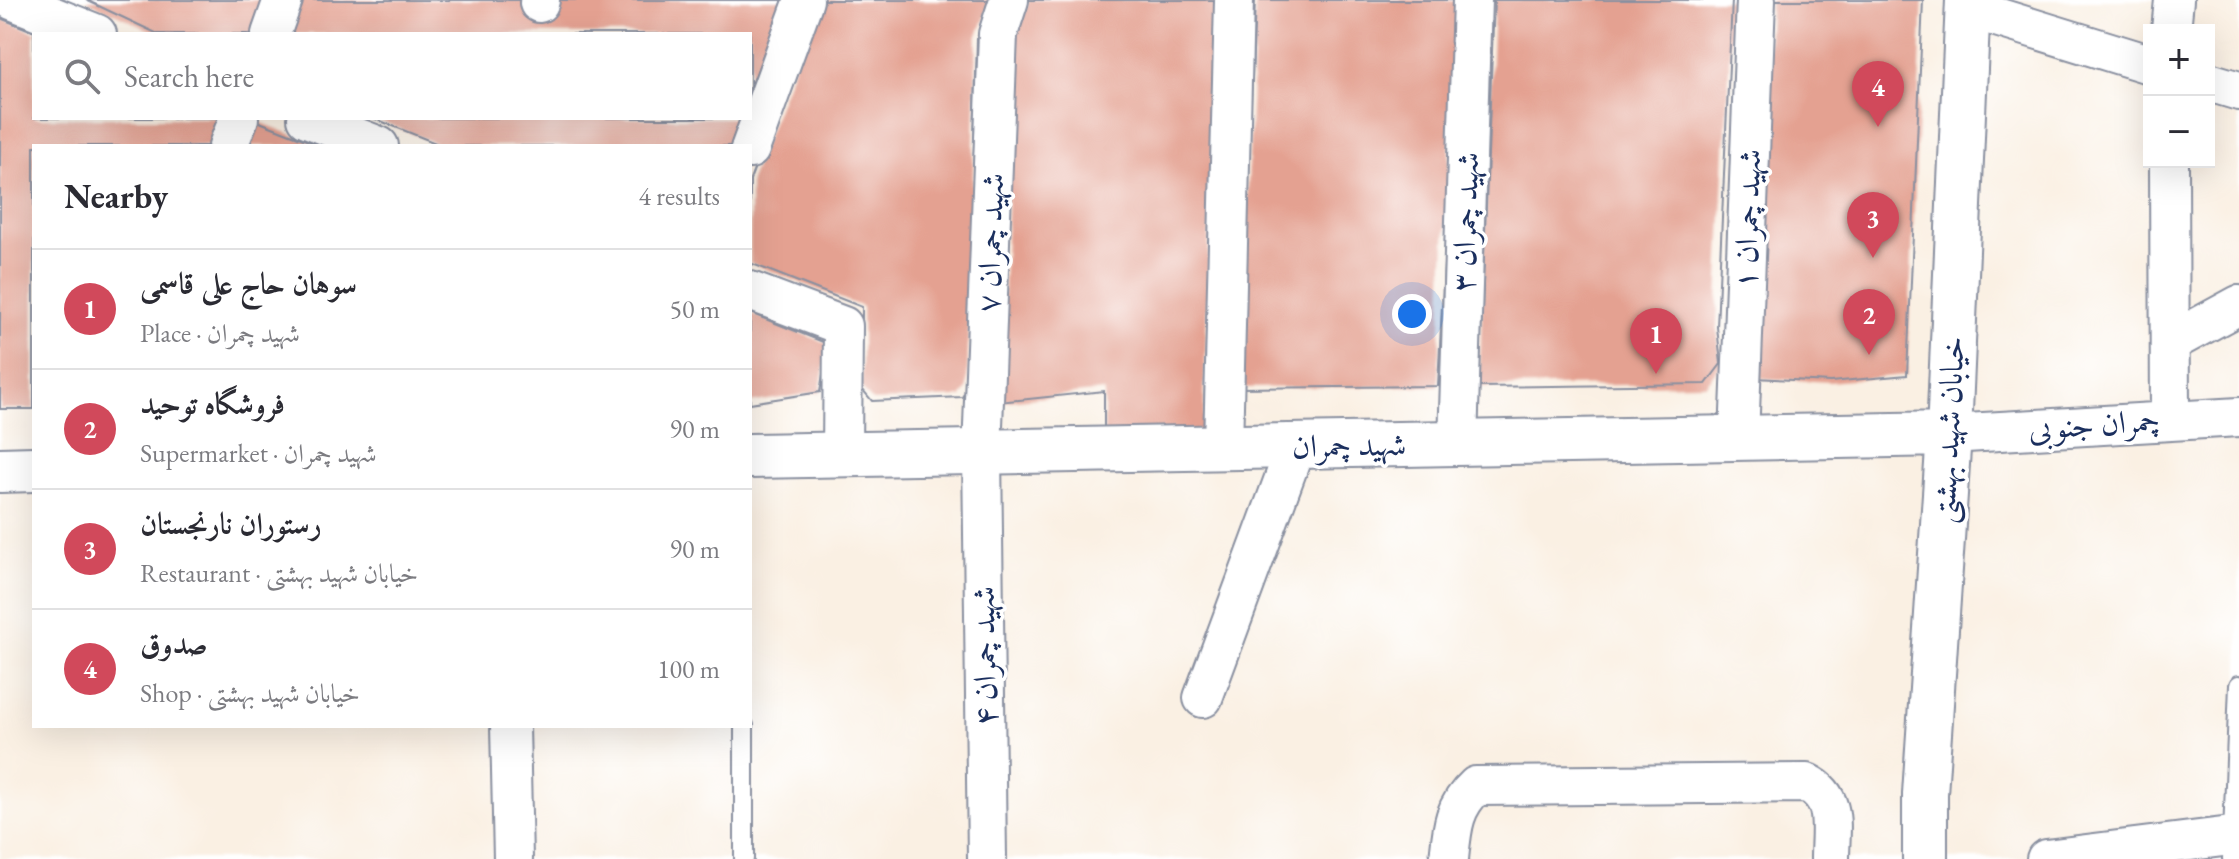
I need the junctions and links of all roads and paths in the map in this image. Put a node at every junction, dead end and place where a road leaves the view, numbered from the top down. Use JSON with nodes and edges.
{"nodes":[{"id":1,"x":12,"y":0,"type":"edge"},
{"id":2,"x":283,"y":0,"type":"edge"},
{"id":3,"x":804,"y":0,"type":"edge"},
{"id":4,"x":1234,"y":0,"type":"edge"},
{"id":5,"x":1472,"y":0,"type":"edge"},
{"id":6,"x":1756,"y":0,"type":"edge"},
{"id":7,"x":2174,"y":0,"type":"edge"},
{"id":8,"x":1968,"y":4,"type":"edge"},
{"id":9,"x":1004,"y":17,"type":"edge"},
{"id":10,"x":2172,"y":24,"type":"edge"},
{"id":11,"x":92,"y":32,"type":"edge"},
{"id":12,"x":272,"y":32,"type":"edge"},
{"id":13,"x":2143,"y":62,"type":"edge"},
{"id":14,"x":2215,"y":84,"type":"edge"},
{"id":15,"x":2239,"y":91,"type":"edge"},
{"id":16,"x":757,"y":105,"type":"edge"},
{"id":17,"x":238,"y":120,"type":"edge"},
{"id":18,"x":312,"y":120,"type":"edge"},
{"id":19,"x":229,"y":144,"type":"edge"},
{"id":20,"x":374,"y":144,"type":"edge"},
{"id":21,"x":751,"y":144,"type":"edge"},
{"id":22,"x":2169,"y":168,"type":"edge"},
{"id":23,"x":752,"y":292,"type":"edge"},
{"id":24,"x":2239,"y":305,"type":"edge"},
{"id":25,"x":2171,"y":342,"type":"junction"},
{"id":26,"x":2239,"y":417,"type":"edge"},
{"id":27,"x":2170,"y":419,"type":"junction"},
{"id":28,"x":1949,"y":434,"type":"junction"},
{"id":29,"x":1739,"y":438,"type":"junction"},
{"id":30,"x":1458,"y":443,"type":"junction"},
{"id":31,"x":1296,"y":446,"type":"junction"},
{"id":32,"x":1223,"y":447,"type":"junction"},
{"id":33,"x":982,"y":452,"type":"junction"},
{"id":34,"x":842,"y":455,"type":"junction"},
{"id":35,"x":752,"y":456,"type":"edge"},
{"id":36,"x":32,"y":469,"type":"edge"},
{"id":37,"x":0,"y":470,"type":"edge"},
{"id":38,"x":2239,"y":685,"type":"edge"},
{"id":39,"x":1203,"y":698,"type":"dead end"},
{"id":40,"x":510,"y":728,"type":"edge"},
{"id":41,"x":744,"y":728,"type":"edge"},
{"id":42,"x":2235,"y":843,"type":"edge"},
{"id":43,"x":513,"y":859,"type":"edge"},
{"id":44,"x":744,"y":859,"type":"edge"},
{"id":45,"x":987,"y":859,"type":"edge"},
{"id":46,"x":1449,"y":859,"type":"edge"},
{"id":47,"x":1830,"y":859,"type":"edge"},
{"id":48,"x":1925,"y":859,"type":"edge"},
{"id":49,"x":2046,"y":859,"type":"edge"}],
"edges":[{"from":1,"to":11,"type":"street"},
{"from":2,"to":12,"type":"street"},
{"from":3,"to":16,"type":"street"},
{"from":4,"to":32,"type":"street"},
{"from":5,"to":30,"type":"street","name":"شهید چمران ۳"},
{"from":6,"to":29,"type":"street","name":"شهید چمران ۱"},
{"from":7,"to":10,"type":"street"},
{"from":8,"to":13,"type":"street"},
{"from":8,"to":28,"type":"street","name":"خیابان شهید بهشتی"},
{"from":9,"to":33,"type":"street","name":"شهید چمران ۷"},
{"from":14,"to":15,"type":"street"},
{"from":16,"to":21,"type":"street"},
{"from":17,"to":19,"type":"street"},
{"from":18,"to":20,"type":"street"},
{"from":22,"to":25,"type":"street"},
{"from":23,"to":34,"type":"street"},
{"from":24,"to":25,"type":"street"},
{"from":25,"to":27,"type":"street"},
{"from":26,"to":27,"type":"street","name":"چمران جنوبی"},
{"from":27,"to":28,"type":"street","name":"چمران جنوبی"},
{"from":28,"to":29,"type":"street","name":"شهید چمران"},
{"from":28,"to":48,"type":"street","name":"خیابان شهید بهشتی"},
{"from":29,"to":30,"type":"street","name":"شهید چمران"},
{"from":30,"to":31,"type":"street","name":"شهید چمران"},
{"from":31,"to":32,"type":"street","name":"شهید چمران"},
{"from":31,"to":39,"type":"street"},
{"from":32,"to":33,"type":"street","name":"شهید چمران"},
{"from":33,"to":34,"type":"street","name":"شهید چمران"},
{"from":33,"to":45,"type":"street","name":"شهید چمران ۴"},
{"from":34,"to":35,"type":"street","name":"شهید چمران"},
{"from":36,"to":37,"type":"street"},
{"from":38,"to":42,"type":"lane"},
{"from":40,"to":43,"type":"street"},
{"from":41,"to":44,"type":"lane"},
{"from":42,"to":49,"type":"street"},
{"from":46,"to":47,"type":"street"}]}
